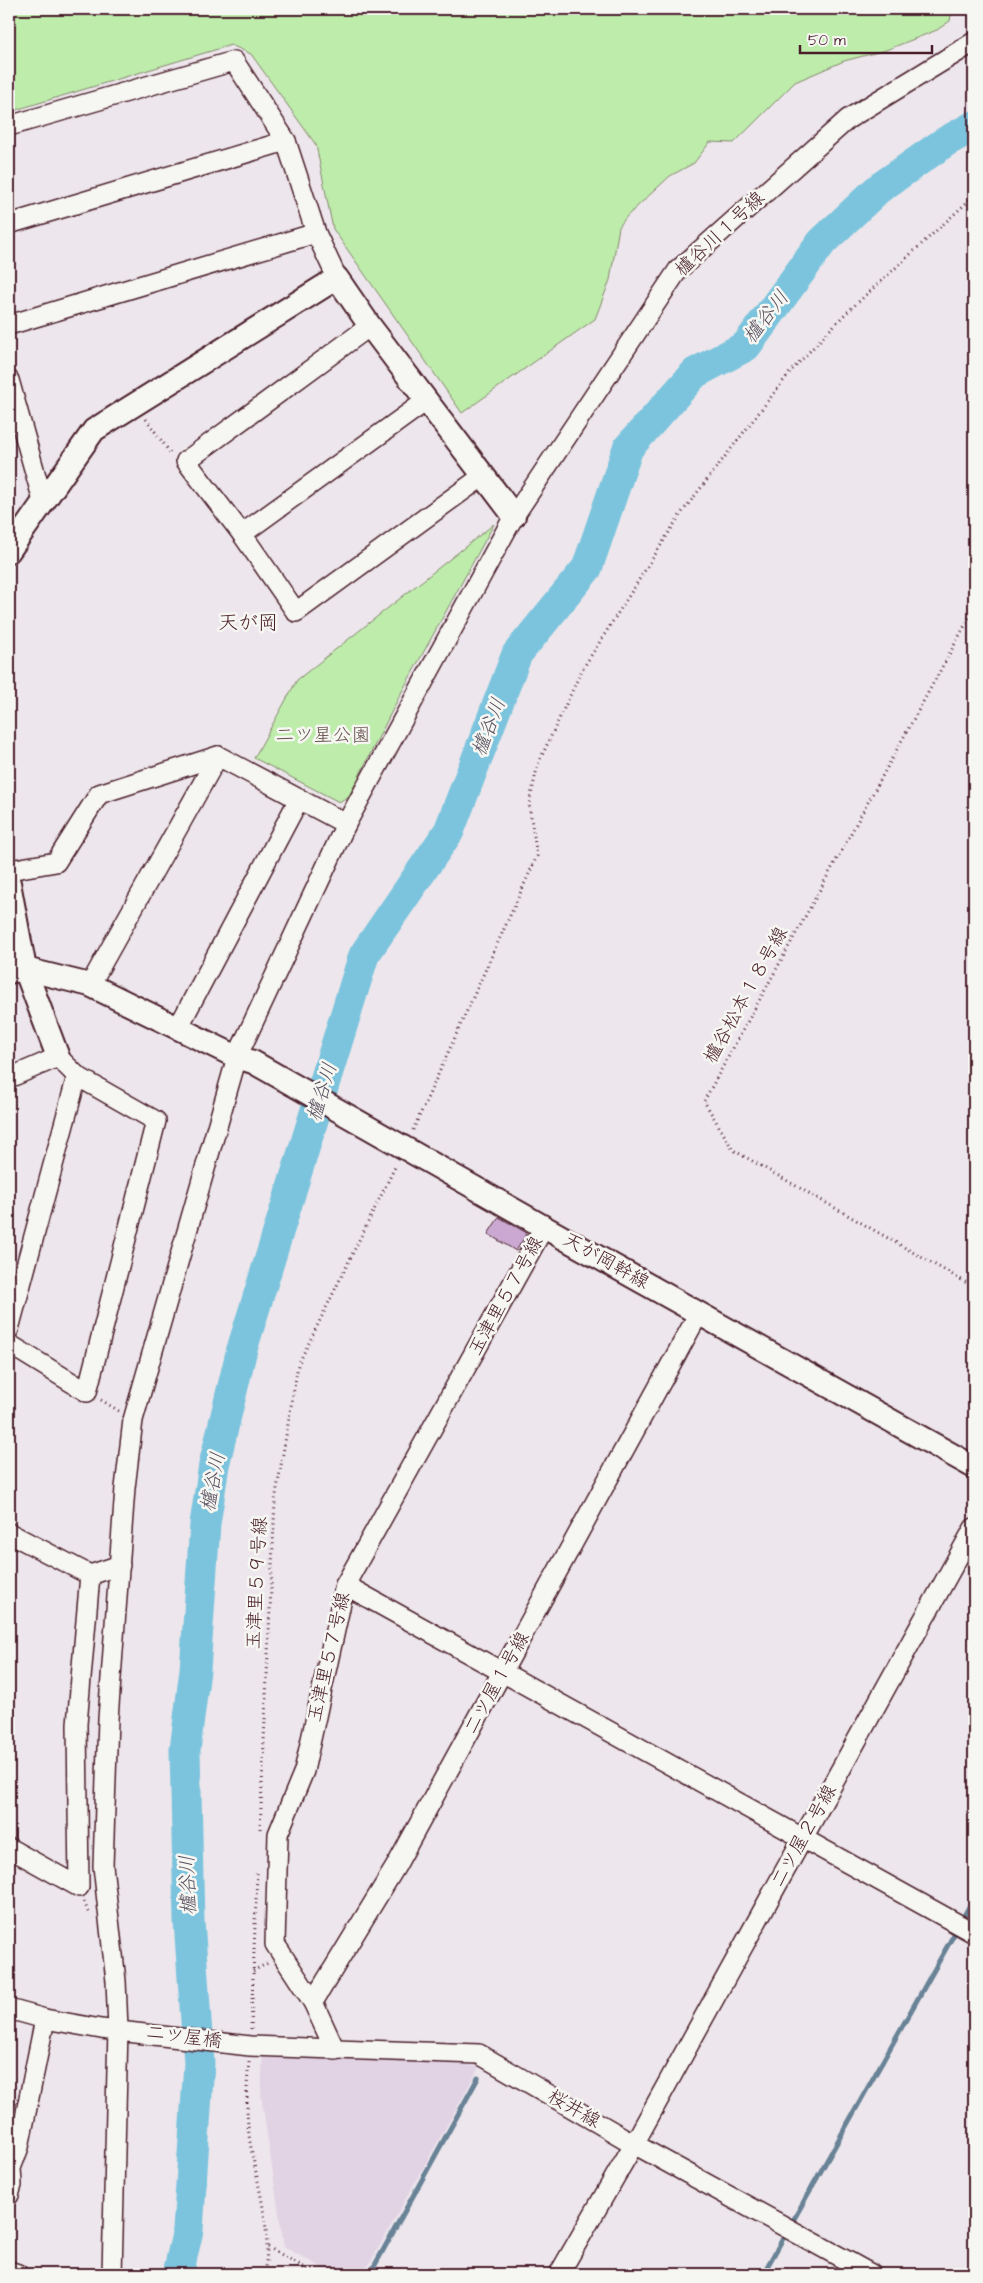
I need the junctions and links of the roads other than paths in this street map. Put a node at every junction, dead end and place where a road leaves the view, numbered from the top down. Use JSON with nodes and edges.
{"nodes":[{"id":1,"x":974,"y":42,"type":"edge"},
{"id":2,"x":9,"y":126,"type":"edge"},
{"id":3,"x":286,"y":141,"type":"junction"},
{"id":4,"x":9,"y":224,"type":"edge"},
{"id":5,"x":316,"y":233,"type":"junction"},
{"id":6,"x":337,"y":278,"type":"junction"},
{"id":7,"x":9,"y":325,"type":"edge"},
{"id":8,"x":370,"y":326,"type":"junction"},
{"id":9,"x":9,"y":380,"type":"edge"},
{"id":10,"x":426,"y":401,"type":"junction"},
{"id":11,"x":15,"y":424,"type":"edge"},
{"id":12,"x":483,"y":476,"type":"junction"},
{"id":13,"x":43,"y":501,"type":"junction"},
{"id":14,"x":514,"y":516,"type":"junction"},
{"id":15,"x":17,"y":525,"type":"edge"},
{"id":16,"x":242,"y":534,"type":"junction"},
{"id":17,"x":9,"y":551,"type":"edge"},
{"id":18,"x":218,"y":756,"type":"junction"},
{"id":19,"x":299,"y":799,"type":"junction"},
{"id":20,"x":346,"y":824,"type":"junction"},
{"id":21,"x":9,"y":870,"type":"edge"},
{"id":22,"x":9,"y":883,"type":"edge"},
{"id":23,"x":17,"y":971,"type":"edge"},
{"id":24,"x":90,"y":985,"type":"junction"},
{"id":25,"x":178,"y":1028,"type":"junction"},
{"id":26,"x":58,"y":1057,"type":"junction"},
{"id":27,"x":245,"y":1059,"type":"junction"},
{"id":28,"x":77,"y":1076,"type":"junction"},
{"id":29,"x":9,"y":1078,"type":"edge"},
{"id":30,"x":544,"y":1227,"type":"junction"},
{"id":31,"x":699,"y":1314,"type":"junction"},
{"id":32,"x":9,"y":1329,"type":"edge"},
{"id":33,"x":9,"y":1344,"type":"edge"},
{"id":34,"x":974,"y":1467,"type":"edge"},
{"id":35,"x":974,"y":1528,"type":"edge"},
{"id":36,"x":9,"y":1533,"type":"edge"},
{"id":37,"x":120,"y":1565,"type":"junction"},
{"id":38,"x":90,"y":1575,"type":"junction"},
{"id":39,"x":345,"y":1585,"type":"junction"},
{"id":40,"x":503,"y":1671,"type":"junction"},
{"id":41,"x":802,"y":1838,"type":"junction"},
{"id":42,"x":9,"y":1848,"type":"edge"},
{"id":43,"x":964,"y":1927,"type":"edge"},
{"id":44,"x":313,"y":2002,"type":"junction"},
{"id":45,"x":9,"y":2009,"type":"edge"},
{"id":46,"x":46,"y":2020,"type":"junction"},
{"id":47,"x":125,"y":2030,"type":"junction"},
{"id":48,"x":249,"y":2045,"type":"joint"},
{"id":49,"x":336,"y":2050,"type":"junction"},
{"id":50,"x":634,"y":2144,"type":"junction"},
{"id":51,"x":9,"y":2194,"type":"edge"},
{"id":52,"x":9,"y":2271,"type":"edge"},
{"id":53,"x":18,"y":2274,"type":"edge"},
{"id":54,"x":112,"y":2274,"type":"edge"},
{"id":55,"x":559,"y":2274,"type":"edge"},
{"id":56,"x":871,"y":2274,"type":"edge"}],
"edges":[{"from":1,"to":14,"type":"street","name":"櫨谷川１号線"},
{"from":2,"to":3,"type":"street"},
{"from":3,"to":4,"type":"street"},
{"from":3,"to":5,"type":"street"},
{"from":5,"to":6,"type":"street"},
{"from":5,"to":7,"type":"street"},
{"from":6,"to":8,"type":"street"},
{"from":6,"to":13,"type":"street"},
{"from":8,"to":10,"type":"street"},
{"from":8,"to":16,"type":"street"},
{"from":9,"to":11,"type":"street"},
{"from":10,"to":12,"type":"street"},
{"from":10,"to":16,"type":"street"},
{"from":11,"to":13,"type":"street"},
{"from":12,"to":14,"type":"street"},
{"from":12,"to":16,"type":"street"},
{"from":13,"to":15,"type":"street"},
{"from":14,"to":20,"type":"street","name":"櫨谷川１号線"},
{"from":15,"to":17,"type":"street"},
{"from":18,"to":19,"type":"street"},
{"from":18,"to":21,"type":"street"},
{"from":18,"to":24,"type":"street"},
{"from":19,"to":20,"type":"street"},
{"from":19,"to":25,"type":"street"},
{"from":20,"to":27,"type":"street","name":"櫨谷川１号線"},
{"from":22,"to":23,"type":"street"},
{"from":23,"to":24,"type":"street","name":"天が岡幹線"},
{"from":23,"to":26,"type":"street"},
{"from":24,"to":25,"type":"street","name":"天が岡幹線"},
{"from":25,"to":27,"type":"street","name":"天が岡幹線"},
{"from":26,"to":28,"type":"street"},
{"from":26,"to":29,"type":"street"},
{"from":27,"to":30,"type":"street","name":"天が岡幹線"},
{"from":27,"to":37,"type":"street","name":"櫨谷川１号線"},
{"from":28,"to":32,"type":"street"},
{"from":28,"to":33,"type":"street"},
{"from":30,"to":31,"type":"street","name":"天が岡幹線"},
{"from":30,"to":39,"type":"street","name":"玉津里５７号線"},
{"from":31,"to":34,"type":"street","name":"天が岡幹線"},
{"from":31,"to":40,"type":"street","name":"二ツ屋１号線"},
{"from":35,"to":41,"type":"street","name":"二ツ屋２号線"},
{"from":36,"to":38,"type":"street"},
{"from":37,"to":38,"type":"street"},
{"from":37,"to":47,"type":"street","name":"櫨谷川１号線"},
{"from":38,"to":42,"type":"street"},
{"from":39,"to":40,"type":"street"},
{"from":39,"to":44,"type":"street","name":"玉津里５７号線"},
{"from":40,"to":41,"type":"street"},
{"from":40,"to":44,"type":"street","name":"二ツ屋１号線"},
{"from":41,"to":43,"type":"street"},
{"from":41,"to":50,"type":"street","name":"二ツ屋２号線"},
{"from":44,"to":49,"type":"street"},
{"from":45,"to":46,"type":"street","name":"二ツ屋橋"},
{"from":46,"to":47,"type":"street","name":"二ツ屋橋"},
{"from":46,"to":51,"type":"street"},
{"from":47,"to":48,"type":"street","name":"二ツ屋橋"},
{"from":47,"to":54,"type":"street","name":"櫨谷川１号線"},
{"from":48,"to":49,"type":"street","name":"桜井線"},
{"from":49,"to":50,"type":"street","name":"桜井線"},
{"from":50,"to":55,"type":"street","name":"二ツ屋２号線"},
{"from":50,"to":56,"type":"street","name":"桜井線"},
{"from":52,"to":53,"type":"street"}]}
